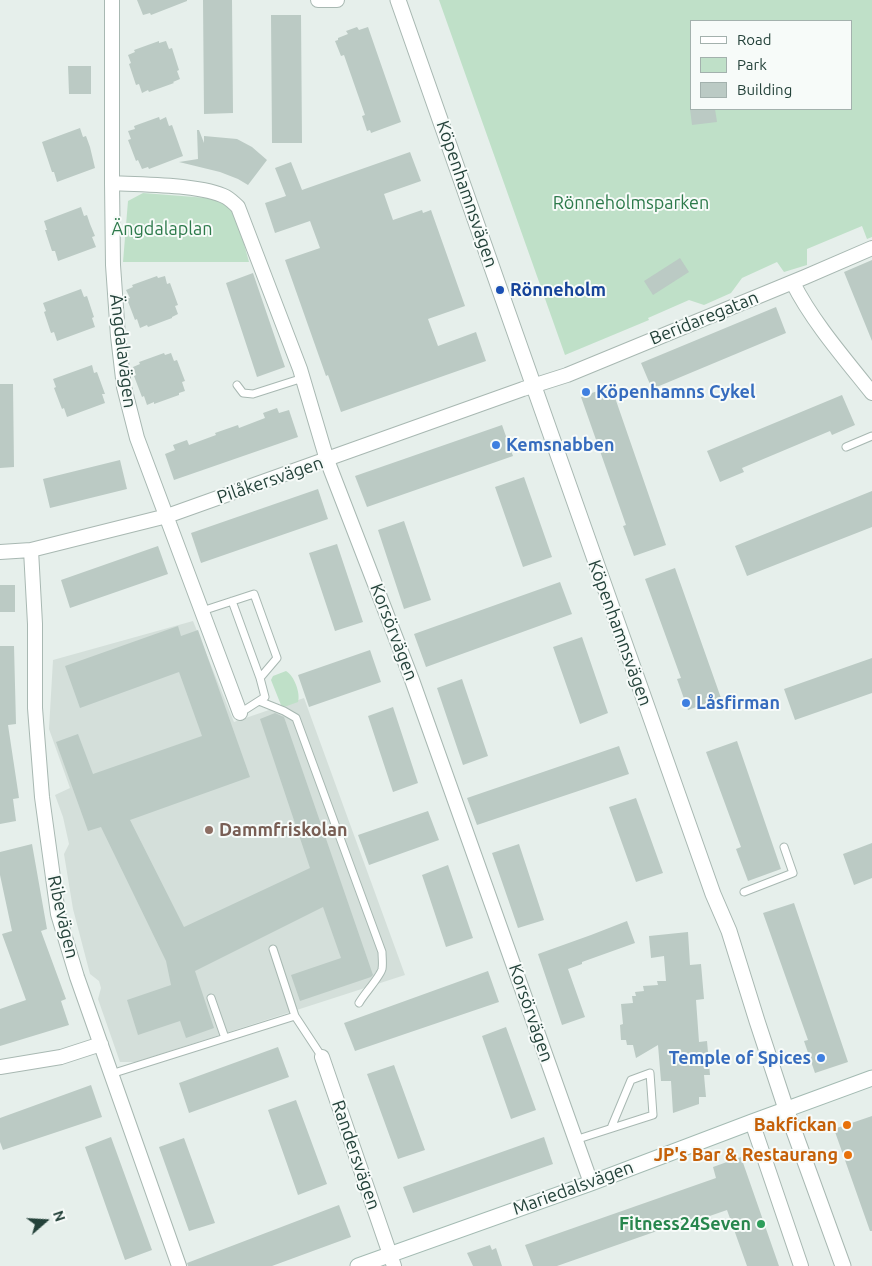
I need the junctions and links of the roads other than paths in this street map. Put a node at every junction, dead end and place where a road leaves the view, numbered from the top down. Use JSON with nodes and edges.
{"nodes":[{"id":1,"x":112,"y":0,"type":"edge"},
{"id":2,"x":318,"y":0,"type":"edge"},
{"id":3,"x":337,"y":0,"type":"edge"},
{"id":4,"x":398,"y":0,"type":"edge"},
{"id":5,"x":112,"y":183,"type":"junction"},
{"id":6,"x":872,"y":248,"type":"edge"},
{"id":7,"x":792,"y":282,"type":"junction"},
{"id":8,"x":303,"y":378,"type":"junction"},
{"id":9,"x":237,"y":385,"type":"dead end"},
{"id":10,"x":535,"y":386,"type":"junction"},
{"id":11,"x":871,"y":390,"type":"edge"},
{"id":12,"x":872,"y":436,"type":"edge"},
{"id":13,"x":846,"y":447,"type":"dead end"},
{"id":14,"x":327,"y":460,"type":"junction"},
{"id":15,"x":167,"y":516,"type":"junction"},
{"id":16,"x":31,"y":550,"type":"junction"},
{"id":17,"x":0,"y":552,"type":"edge"},
{"id":18,"x":232,"y":601,"type":"junction"},
{"id":19,"x":202,"y":611,"type":"junction"},
{"id":20,"x":260,"y":678,"type":"junction"},
{"id":21,"x":259,"y":701,"type":"junction"},
{"id":22,"x":240,"y":713,"type":"joint"},
{"id":23,"x":784,"y":847,"type":"dead end"},
{"id":24,"x":744,"y":892,"type":"dead end"},
{"id":25,"x":273,"y":949,"type":"dead end"},
{"id":26,"x":211,"y":998,"type":"dead end"},
{"id":27,"x":358,"y":1003,"type":"dead end"},
{"id":28,"x":295,"y":1016,"type":"junction"},
{"id":29,"x":225,"y":1038,"type":"junction"},
{"id":30,"x":101,"y":1044,"type":"junction"},
{"id":31,"x":322,"y":1057,"type":"joint"},
{"id":32,"x":0,"y":1067,"type":"edge"},
{"id":33,"x":111,"y":1074,"type":"junction"},
{"id":34,"x":872,"y":1078,"type":"edge"},
{"id":35,"x":786,"y":1109,"type":"junction"},
{"id":36,"x":752,"y":1122,"type":"junction"},
{"id":37,"x":611,"y":1128,"type":"junction"},
{"id":38,"x":575,"y":1140,"type":"junction"},
{"id":39,"x":591,"y":1183,"type":"junction"},
{"id":40,"x":392,"y":1260,"type":"edge"},
{"id":41,"x":179,"y":1266,"type":"edge"},
{"id":42,"x":358,"y":1266,"type":"edge"},
{"id":43,"x":801,"y":1266,"type":"edge"},
{"id":44,"x":843,"y":1266,"type":"edge"}],
"edges":[{"from":1,"to":5,"type":"street","name":"Ängdalavägen"},
{"from":2,"to":3,"type":"street"},
{"from":4,"to":10,"type":"street","name":"Köpenhamnsvägen"},
{"from":5,"to":8,"type":"street","name":"Korsörvägen"},
{"from":5,"to":15,"type":"street","name":"Ängdalavägen"},
{"from":6,"to":7,"type":"street","name":"Beridaregatan"},
{"from":7,"to":10,"type":"street","name":"Beridaregatan"},
{"from":7,"to":11,"type":"street"},
{"from":8,"to":9,"type":"lane"},
{"from":8,"to":14,"type":"street","name":"Korsörvägen"},
{"from":10,"to":14,"type":"street","name":"Pilåkersvägen"},
{"from":10,"to":35,"type":"street","name":"Köpenhamnsvägen"},
{"from":12,"to":13,"type":"lane"},
{"from":14,"to":15,"type":"street","name":"Pilåkersvägen"},
{"from":14,"to":38,"type":"street","name":"Korsörvägen"},
{"from":15,"to":16,"type":"street","name":"Pilåkersvägen"},
{"from":15,"to":19,"type":"street","name":"Ängdalavägen"},
{"from":16,"to":17,"type":"street","name":"Pilåkersvägen"},
{"from":16,"to":30,"type":"street","name":"Ribevägen"},
{"from":18,"to":19,"type":"lane"},
{"from":18,"to":20,"type":"lane"},
{"from":18,"to":20,"type":"lane"},
{"from":19,"to":22,"type":"street","name":"Ängdalavägen"},
{"from":20,"to":21,"type":"lane"},
{"from":21,"to":22,"type":"lane"},
{"from":21,"to":27,"type":"lane"},
{"from":23,"to":24,"type":"lane"},
{"from":25,"to":28,"type":"lane"},
{"from":26,"to":29,"type":"lane"},
{"from":28,"to":29,"type":"lane"},
{"from":28,"to":31,"type":"lane"},
{"from":29,"to":33,"type":"lane"},
{"from":30,"to":32,"type":"street"},
{"from":30,"to":33,"type":"street","name":"Ribevägen"},
{"from":31,"to":40,"type":"street","name":"Randersvägen"},
{"from":33,"to":41,"type":"street","name":"Ribevägen"},
{"from":34,"to":35,"type":"street","name":"Mariedalsvägen"},
{"from":35,"to":36,"type":"street","name":"Mariedalsvägen"},
{"from":35,"to":44,"type":"street","name":"Köpenhamnsvägen"},
{"from":36,"to":39,"type":"street","name":"Mariedalsvägen"},
{"from":36,"to":43,"type":"street"},
{"from":37,"to":37,"type":"lane"},
{"from":37,"to":38,"type":"lane"},
{"from":38,"to":39,"type":"street","name":"Korsörvägen"},
{"from":39,"to":40,"type":"street","name":"Mariedalsvägen"},
{"from":40,"to":42,"type":"street","name":"Mariedalsvägen"}]}
